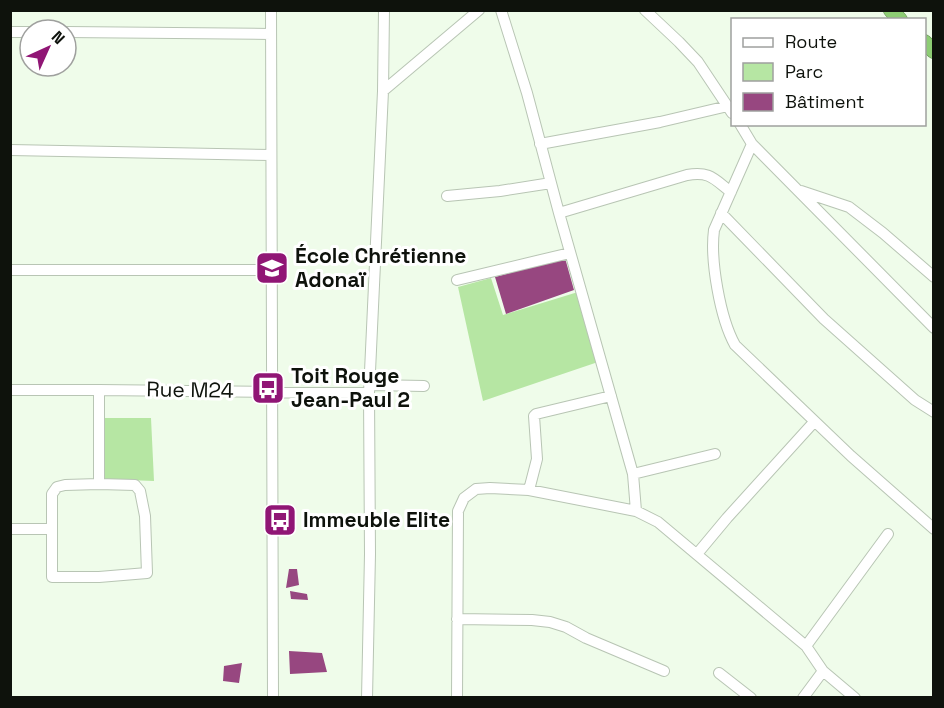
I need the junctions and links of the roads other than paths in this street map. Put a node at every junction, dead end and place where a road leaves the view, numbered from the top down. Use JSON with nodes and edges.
{"nodes":[{"id":1,"x":271,"y":10,"type":"edge"},
{"id":2,"x":384,"y":10,"type":"edge"},
{"id":3,"x":479,"y":10,"type":"edge"},
{"id":4,"x":501,"y":10,"type":"edge"},
{"id":5,"x":645,"y":10,"type":"edge"},
{"id":6,"x":78,"y":32,"type":"edge"},
{"id":7,"x":271,"y":34,"type":"junction"},
{"id":8,"x":383,"y":91,"type":"junction"},
{"id":9,"x":730,"y":110,"type":"edge"},
{"id":10,"x":741,"y":126,"type":"edge"},
{"id":11,"x":540,"y":144,"type":"junction"},
{"id":12,"x":752,"y":144,"type":"junction"},
{"id":13,"x":10,"y":150,"type":"edge"},
{"id":14,"x":271,"y":155,"type":"junction"},
{"id":15,"x":551,"y":183,"type":"junction"},
{"id":16,"x":798,"y":190,"type":"junction"},
{"id":17,"x":731,"y":192,"type":"junction"},
{"id":18,"x":447,"y":196,"type":"dead end"},
{"id":19,"x":558,"y":213,"type":"junction"},
{"id":20,"x":721,"y":213,"type":"junction"},
{"id":21,"x":570,"y":253,"type":"junction"},
{"id":22,"x":10,"y":270,"type":"edge"},
{"id":23,"x":272,"y":270,"type":"junction"},
{"id":24,"x":933,"y":277,"type":"edge"},
{"id":25,"x":457,"y":280,"type":"dead end"},
{"id":26,"x":933,"y":328,"type":"edge"},
{"id":27,"x":423,"y":386,"type":"dead end"},
{"id":28,"x":370,"y":389,"type":"junction"},
{"id":29,"x":10,"y":390,"type":"edge"},
{"id":30,"x":99,"y":390,"type":"junction"},
{"id":31,"x":272,"y":391,"type":"junction"},
{"id":32,"x":611,"y":396,"type":"junction"},
{"id":33,"x":933,"y":412,"type":"edge"},
{"id":34,"x":814,"y":422,"type":"junction"},
{"id":35,"x":715,"y":454,"type":"dead end"},
{"id":36,"x":633,"y":474,"type":"junction"},
{"id":37,"x":99,"y":484,"type":"junction"},
{"id":38,"x":529,"y":490,"type":"junction"},
{"id":39,"x":636,"y":511,"type":"junction"},
{"id":40,"x":10,"y":529,"type":"edge"},
{"id":41,"x":51,"y":529,"type":"junction"},
{"id":42,"x":933,"y":529,"type":"edge"},
{"id":43,"x":888,"y":534,"type":"dead end"},
{"id":44,"x":696,"y":554,"type":"junction"},
{"id":45,"x":457,"y":619,"type":"junction"},
{"id":46,"x":806,"y":646,"type":"junction"},
{"id":47,"x":664,"y":671,"type":"dead end"},
{"id":48,"x":823,"y":671,"type":"junction"},
{"id":49,"x":719,"y":673,"type":"dead end"},
{"id":50,"x":273,"y":698,"type":"edge"},
{"id":51,"x":367,"y":698,"type":"edge"},
{"id":52,"x":457,"y":698,"type":"edge"},
{"id":53,"x":751,"y":698,"type":"edge"},
{"id":54,"x":804,"y":698,"type":"edge"},
{"id":55,"x":855,"y":698,"type":"edge"}],
"edges":[{"from":1,"to":7,"type":"street"},
{"from":2,"to":8,"type":"street"},
{"from":3,"to":8,"type":"street"},
{"from":4,"to":11,"type":"street"},
{"from":5,"to":9,"type":"street"},
{"from":6,"to":7,"type":"street"},
{"from":7,"to":14,"type":"street"},
{"from":8,"to":28,"type":"street"},
{"from":9,"to":11,"type":"street"},
{"from":10,"to":12,"type":"street"},
{"from":11,"to":15,"type":"street"},
{"from":12,"to":16,"type":"street"},
{"from":12,"to":17,"type":"street"},
{"from":13,"to":14,"type":"street"},
{"from":14,"to":23,"type":"street"},
{"from":15,"to":18,"type":"street"},
{"from":15,"to":19,"type":"street"},
{"from":16,"to":24,"type":"street"},
{"from":16,"to":26,"type":"street"},
{"from":17,"to":19,"type":"street"},
{"from":17,"to":20,"type":"street"},
{"from":19,"to":21,"type":"street"},
{"from":20,"to":33,"type":"street"},
{"from":20,"to":34,"type":"street"},
{"from":21,"to":25,"type":"street"},
{"from":21,"to":32,"type":"street"},
{"from":22,"to":23,"type":"street"},
{"from":23,"to":31,"type":"street"},
{"from":27,"to":28,"type":"street","name":"Rue M24"},
{"from":28,"to":31,"type":"street","name":"Rue M24"},
{"from":28,"to":51,"type":"street"},
{"from":29,"to":30,"type":"street","name":"Rue M24"},
{"from":30,"to":31,"type":"street","name":"Rue M24"},
{"from":30,"to":37,"type":"street"},
{"from":31,"to":50,"type":"street"},
{"from":32,"to":36,"type":"street"},
{"from":32,"to":38,"type":"street"},
{"from":34,"to":42,"type":"street"},
{"from":34,"to":44,"type":"street"},
{"from":35,"to":36,"type":"street"},
{"from":36,"to":39,"type":"street"},
{"from":37,"to":41,"type":"street"},
{"from":37,"to":41,"type":"street"},
{"from":38,"to":39,"type":"street"},
{"from":38,"to":45,"type":"street"},
{"from":39,"to":44,"type":"street"},
{"from":40,"to":41,"type":"street"},
{"from":43,"to":46,"type":"street"},
{"from":44,"to":46,"type":"street"},
{"from":45,"to":47,"type":"street"},
{"from":45,"to":52,"type":"street"},
{"from":46,"to":48,"type":"street"},
{"from":48,"to":54,"type":"street"},
{"from":48,"to":55,"type":"street"},
{"from":49,"to":53,"type":"street"}]}
